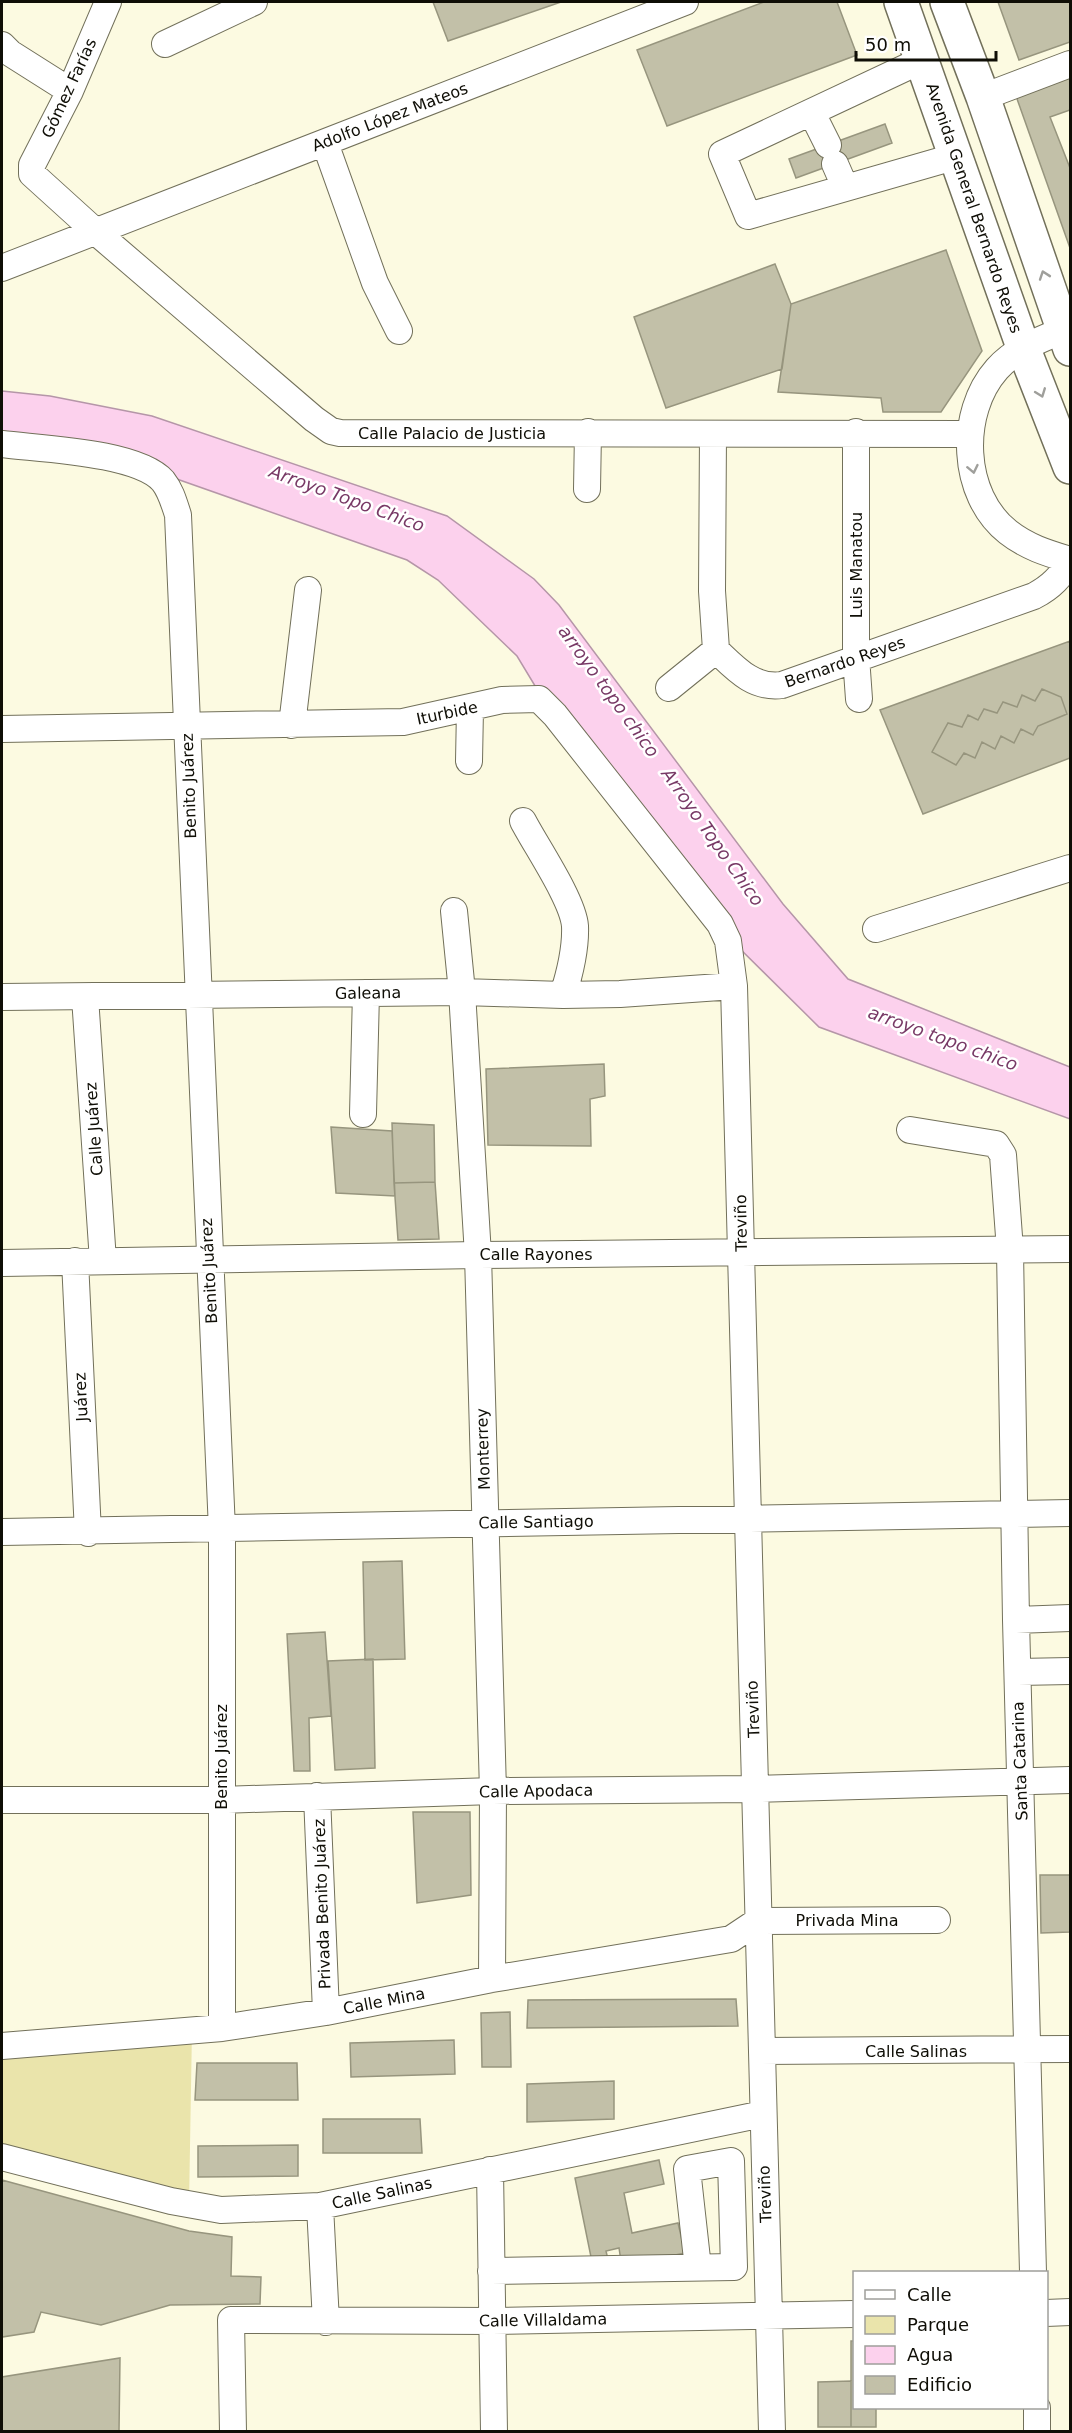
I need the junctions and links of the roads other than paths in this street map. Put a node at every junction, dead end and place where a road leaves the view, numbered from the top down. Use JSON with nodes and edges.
{"nodes":[{"id":1,"x":108,"y":2,"type":"edge"},
{"id":2,"x":254,"y":2,"type":"edge"},
{"id":3,"x":685,"y":2,"type":"edge"},
{"id":4,"x":901,"y":2,"type":"edge"},
{"id":5,"x":947,"y":2,"type":"edge"},
{"id":6,"x":165,"y":44,"type":"dead end"},
{"id":7,"x":2,"y":45,"type":"edge"},
{"id":8,"x":922,"y":60,"type":"junction"},
{"id":9,"x":1071,"y":64,"type":"edge"},
{"id":10,"x":70,"y":91,"type":"junction"},
{"id":11,"x":983,"y":97,"type":"junction"},
{"id":12,"x":812,"y":112,"type":"junction"},
{"id":13,"x":325,"y":142,"type":"junction"},
{"id":14,"x":957,"y":156,"type":"junction"},
{"id":15,"x":32,"y":174,"type":"joint"},
{"id":16,"x":845,"y":187,"type":"junction"},
{"id":17,"x":96,"y":232,"type":"junction"},
{"id":18,"x":2,"y":268,"type":"edge"},
{"id":19,"x":399,"y":331,"type":"dead end"},
{"id":20,"x":1068,"y":337,"type":"edge"},
{"id":21,"x":1023,"y":347,"type":"junction"},
{"id":22,"x":588,"y":432,"type":"junction"},
{"id":23,"x":856,"y":432,"type":"junction"},
{"id":24,"x":713,"y":434,"type":"junction"},
{"id":25,"x":969,"y":434,"type":"junction"},
{"id":26,"x":2,"y":444,"type":"edge"},
{"id":27,"x":1071,"y":467,"type":"edge"},
{"id":28,"x":586,"y":489,"type":"dead end"},
{"id":29,"x":1071,"y":560,"type":"edge"},
{"id":30,"x":308,"y":590,"type":"dead end"},
{"id":31,"x":716,"y":650,"type":"junction"},
{"id":32,"x":856,"y":657,"type":"junction"},
{"id":33,"x":669,"y":688,"type":"dead end"},
{"id":34,"x":859,"y":699,"type":"dead end"},
{"id":35,"x":470,"y":709,"type":"junction"},
{"id":36,"x":292,"y":725,"type":"junction"},
{"id":37,"x":187,"y":728,"type":"junction"},
{"id":38,"x":2,"y":729,"type":"edge"},
{"id":39,"x":469,"y":761,"type":"dead end"},
{"id":40,"x":522,"y":821,"type":"dead end"},
{"id":41,"x":1071,"y":868,"type":"edge"},
{"id":42,"x":454,"y":910,"type":"dead end"},
{"id":43,"x":876,"y":929,"type":"dead end"},
{"id":44,"x":734,"y":986,"type":"junction"},
{"id":45,"x":462,"y":992,"type":"junction"},
{"id":46,"x":366,"y":993,"type":"junction"},
{"id":47,"x":563,"y":995,"type":"junction"},
{"id":48,"x":198,"y":996,"type":"junction"},
{"id":49,"x":2,"y":997,"type":"edge"},
{"id":50,"x":85,"y":997,"type":"junction"},
{"id":51,"x":363,"y":1114,"type":"dead end"},
{"id":52,"x":910,"y":1130,"type":"dead end"},
{"id":53,"x":1071,"y":1249,"type":"edge"},
{"id":54,"x":1010,"y":1250,"type":"junction"},
{"id":55,"x":741,"y":1253,"type":"junction"},
{"id":56,"x":478,"y":1255,"type":"junction"},
{"id":57,"x":208,"y":1260,"type":"junction"},
{"id":58,"x":75,"y":1261,"type":"junction"},
{"id":59,"x":103,"y":1261,"type":"junction"},
{"id":60,"x":2,"y":1263,"type":"edge"},
{"id":61,"x":1071,"y":1513,"type":"edge"},
{"id":62,"x":1015,"y":1514,"type":"junction"},
{"id":63,"x":748,"y":1520,"type":"junction"},
{"id":64,"x":485,"y":1522,"type":"junction"},
{"id":65,"x":222,"y":1530,"type":"junction"},
{"id":66,"x":2,"y":1533,"type":"edge"},
{"id":67,"x":88,"y":1533,"type":"junction"},
{"id":68,"x":1071,"y":1618,"type":"edge"},
{"id":69,"x":1016,"y":1620,"type":"junction"},
{"id":70,"x":1071,"y":1671,"type":"edge"},
{"id":71,"x":1018,"y":1672,"type":"junction"},
{"id":72,"x":1071,"y":1780,"type":"edge"},
{"id":73,"x":1020,"y":1781,"type":"junction"},
{"id":74,"x":755,"y":1789,"type":"junction"},
{"id":75,"x":493,"y":1791,"type":"junction"},
{"id":76,"x":317,"y":1796,"type":"junction"},
{"id":77,"x":2,"y":1800,"type":"edge"},
{"id":78,"x":221,"y":1800,"type":"junction"},
{"id":79,"x":936,"y":1920,"type":"dead end"},
{"id":80,"x":758,"y":1921,"type":"junction"},
{"id":81,"x":492,"y":1979,"type":"junction"},
{"id":82,"x":326,"y":2012,"type":"junction"},
{"id":83,"x":222,"y":2028,"type":"junction"},
{"id":84,"x":2,"y":2046,"type":"edge"},
{"id":85,"x":1071,"y":2049,"type":"edge"},
{"id":86,"x":1028,"y":2050,"type":"junction"},
{"id":87,"x":762,"y":2051,"type":"junction"},
{"id":88,"x":763,"y":2114,"type":"junction"},
{"id":89,"x":2,"y":2157,"type":"edge"},
{"id":90,"x":490,"y":2170,"type":"junction"},
{"id":91,"x":320,"y":2206,"type":"junction"},
{"id":92,"x":698,"y":2268,"type":"dead end"},
{"id":93,"x":491,"y":2271,"type":"junction"},
{"id":94,"x":1033,"y":2271,"type":"edge"},
{"id":95,"x":1071,"y":2312,"type":"edge"},
{"id":96,"x":1048,"y":2313,"type":"edge"},
{"id":97,"x":853,"y":2314,"type":"edge"},
{"id":98,"x":768,"y":2315,"type":"junction"},
{"id":99,"x":492,"y":2321,"type":"junction"},
{"id":100,"x":327,"y":2322,"type":"junction"},
{"id":101,"x":1037,"y":2409,"type":"edge"},
{"id":102,"x":233,"y":2432,"type":"edge"},
{"id":103,"x":494,"y":2432,"type":"edge"},
{"id":104,"x":772,"y":2432,"type":"edge"},
{"id":105,"x":1038,"y":2432,"type":"edge"}],
"edges":[{"from":1,"to":10,"type":"street","name":"Gómez Farías"},
{"from":2,"to":6,"type":"street"},
{"from":3,"to":13,"type":"street","name":"Adolfo López Mateos"},
{"from":4,"to":8,"type":"main road","name":"Avenida General Bernardo Reyes"},
{"from":5,"to":11,"type":"main road","name":"Avenida General Bernardo Reyes"},
{"from":7,"to":10,"type":"street"},
{"from":8,"to":12,"type":"street"},
{"from":8,"to":14,"type":"main road","name":"Avenida General Bernardo Reyes"},
{"from":9,"to":11,"type":"street"},
{"from":10,"to":15,"type":"street","name":"Gómez Farías"},
{"from":20,"to":11,"type":"main road","name":"Avenida General Bernardo Reyes","one_way":true},
{"from":12,"to":16,"type":"street"},
{"from":12,"to":16,"type":"street"},
{"from":13,"to":17,"type":"street","name":"Adolfo López Mateos"},
{"from":13,"to":19,"type":"street"},
{"from":14,"to":16,"type":"street"},
{"from":14,"to":21,"type":"main road","name":"Avenida General Bernardo Reyes"},
{"from":15,"to":17,"type":"street","name":"Calle Palacio de Justicia"},
{"from":17,"to":18,"type":"street","name":"Adolfo López Mateos"},
{"from":17,"to":22,"type":"street","name":"Calle Palacio de Justicia"},
{"from":20,"to":21,"type":"street","name":"Avenida General Bernardo Reyes"},
{"from":21,"to":25,"type":"street","name":"Avenida General Bernardo Reyes"},
{"from":21,"to":27,"type":"main road","name":"Avenida General Bernardo Reyes","one_way":true},
{"from":22,"to":24,"type":"street","name":"Calle Palacio de Justicia"},
{"from":22,"to":28,"type":"street"},
{"from":23,"to":24,"type":"street","name":"Calle Palacio de Justicia"},
{"from":23,"to":25,"type":"street","name":"Calle Palacio de Justicia"},
{"from":23,"to":32,"type":"street","name":"Luis Manatou"},
{"from":24,"to":31,"type":"street"},
{"from":25,"to":29,"type":"street","name":"Avenida General Bernardo Reyes","one_way":true},
{"from":26,"to":37,"type":"street","name":"Benito Juárez"},
{"from":29,"to":32,"type":"street","name":"Bernardo Reyes"},
{"from":30,"to":36,"type":"street"},
{"from":31,"to":32,"type":"street","name":"Bernardo Reyes"},
{"from":31,"to":33,"type":"street"},
{"from":32,"to":34,"type":"street","name":"Luis Manatou"},
{"from":35,"to":36,"type":"street","name":"Iturbide"},
{"from":35,"to":39,"type":"street"},
{"from":35,"to":44,"type":"street","name":"Iturbide"},
{"from":36,"to":37,"type":"street","name":"Iturbide"},
{"from":37,"to":38,"type":"street","name":"Iturbide"},
{"from":37,"to":48,"type":"street","name":"Benito Juárez"},
{"from":40,"to":47,"type":"street"},
{"from":41,"to":43,"type":"street"},
{"from":42,"to":45,"type":"street","name":"Monterrey"},
{"from":44,"to":47,"type":"street","name":"Galeana"},
{"from":44,"to":55,"type":"street","name":"Treviño"},
{"from":45,"to":46,"type":"street","name":"Galeana"},
{"from":45,"to":47,"type":"street","name":"Galeana"},
{"from":45,"to":56,"type":"street","name":"Monterrey"},
{"from":46,"to":48,"type":"street","name":"Galeana"},
{"from":46,"to":51,"type":"street"},
{"from":48,"to":50,"type":"street","name":"Galeana"},
{"from":48,"to":57,"type":"street","name":"Benito Juárez"},
{"from":49,"to":50,"type":"street","name":"Galeana"},
{"from":50,"to":59,"type":"street","name":"Calle Juárez"},
{"from":52,"to":54,"type":"street","name":"Santa Catarina"},
{"from":53,"to":54,"type":"street","name":"Calle Rayones"},
{"from":54,"to":55,"type":"street","name":"Calle Rayones"},
{"from":54,"to":62,"type":"street","name":"Santa Catarina"},
{"from":55,"to":56,"type":"street","name":"Calle Rayones"},
{"from":55,"to":63,"type":"street","name":"Treviño"},
{"from":56,"to":57,"type":"street","name":"Calle Rayones"},
{"from":56,"to":64,"type":"street","name":"Monterrey"},
{"from":57,"to":59,"type":"street","name":"Calle Rayones"},
{"from":57,"to":65,"type":"street","name":"Benito Juárez"},
{"from":58,"to":59,"type":"street","name":"Calle Rayones"},
{"from":58,"to":60,"type":"street","name":"Calle Rayones"},
{"from":58,"to":67,"type":"street","name":"Juárez"},
{"from":61,"to":62,"type":"street","name":"Calle Santiago"},
{"from":62,"to":63,"type":"street","name":"Calle Santiago"},
{"from":62,"to":69,"type":"street","name":"Santa Catarina"},
{"from":63,"to":64,"type":"street","name":"Calle Santiago"},
{"from":63,"to":74,"type":"street","name":"Treviño"},
{"from":64,"to":65,"type":"street","name":"Calle Santiago"},
{"from":64,"to":75,"type":"street","name":"Monterrey"},
{"from":65,"to":67,"type":"street","name":"Calle Santiago"},
{"from":65,"to":78,"type":"street","name":"Benito Juárez"},
{"from":66,"to":67,"type":"street","name":"Calle Santiago"},
{"from":68,"to":69,"type":"street"},
{"from":69,"to":71,"type":"street","name":"Santa Catarina"},
{"from":70,"to":71,"type":"street"},
{"from":71,"to":73,"type":"street","name":"Santa Catarina"},
{"from":72,"to":73,"type":"street","name":"Calle Apodaca"},
{"from":73,"to":74,"type":"street","name":"Calle Apodaca"},
{"from":73,"to":86,"type":"street","name":"Santa Catarina"},
{"from":74,"to":75,"type":"street","name":"Calle Apodaca"},
{"from":74,"to":80,"type":"street","name":"Treviño"},
{"from":75,"to":76,"type":"street","name":"Calle Apodaca"},
{"from":75,"to":81,"type":"street","name":"Monterrey"},
{"from":76,"to":78,"type":"street","name":"Calle Apodaca"},
{"from":76,"to":82,"type":"street","name":"Privada Benito Juárez"},
{"from":77,"to":78,"type":"street","name":"Calle Apodaca"},
{"from":78,"to":83,"type":"street","name":"Benito Juárez"},
{"from":79,"to":80,"type":"street","name":"Privada Mina"},
{"from":80,"to":81,"type":"street","name":"Calle Mina"},
{"from":80,"to":87,"type":"street","name":"Treviño"},
{"from":81,"to":82,"type":"street","name":"Calle Mina"},
{"from":82,"to":83,"type":"street","name":"Calle Mina"},
{"from":83,"to":84,"type":"street","name":"Calle Mina"},
{"from":85,"to":86,"type":"street","name":"Calle Salinas"},
{"from":86,"to":87,"type":"street","name":"Calle Salinas"},
{"from":86,"to":94,"type":"street","name":"Santa Catarina"},
{"from":87,"to":88,"type":"street","name":"Treviño"},
{"from":88,"to":90,"type":"street","name":"Calle Salinas"},
{"from":88,"to":98,"type":"street","name":"Treviño"},
{"from":89,"to":91,"type":"street","name":"Calle Salinas"},
{"from":90,"to":91,"type":"street","name":"Calle Salinas"},
{"from":90,"to":93,"type":"street"},
{"from":91,"to":100,"type":"street"},
{"from":92,"to":93,"type":"street"},
{"from":93,"to":99,"type":"street"},
{"from":95,"to":96,"type":"street"},
{"from":97,"to":98,"type":"street","name":"Calle Villaldama"},
{"from":98,"to":99,"type":"street","name":"Calle Villaldama"},
{"from":98,"to":104,"type":"street","name":"Treviño"},
{"from":99,"to":100,"type":"street","name":"Calle Villaldama"},
{"from":99,"to":103,"type":"street"},
{"from":100,"to":102,"type":"street","name":"Calle Villaldama"},
{"from":101,"to":105,"type":"street"}]}
